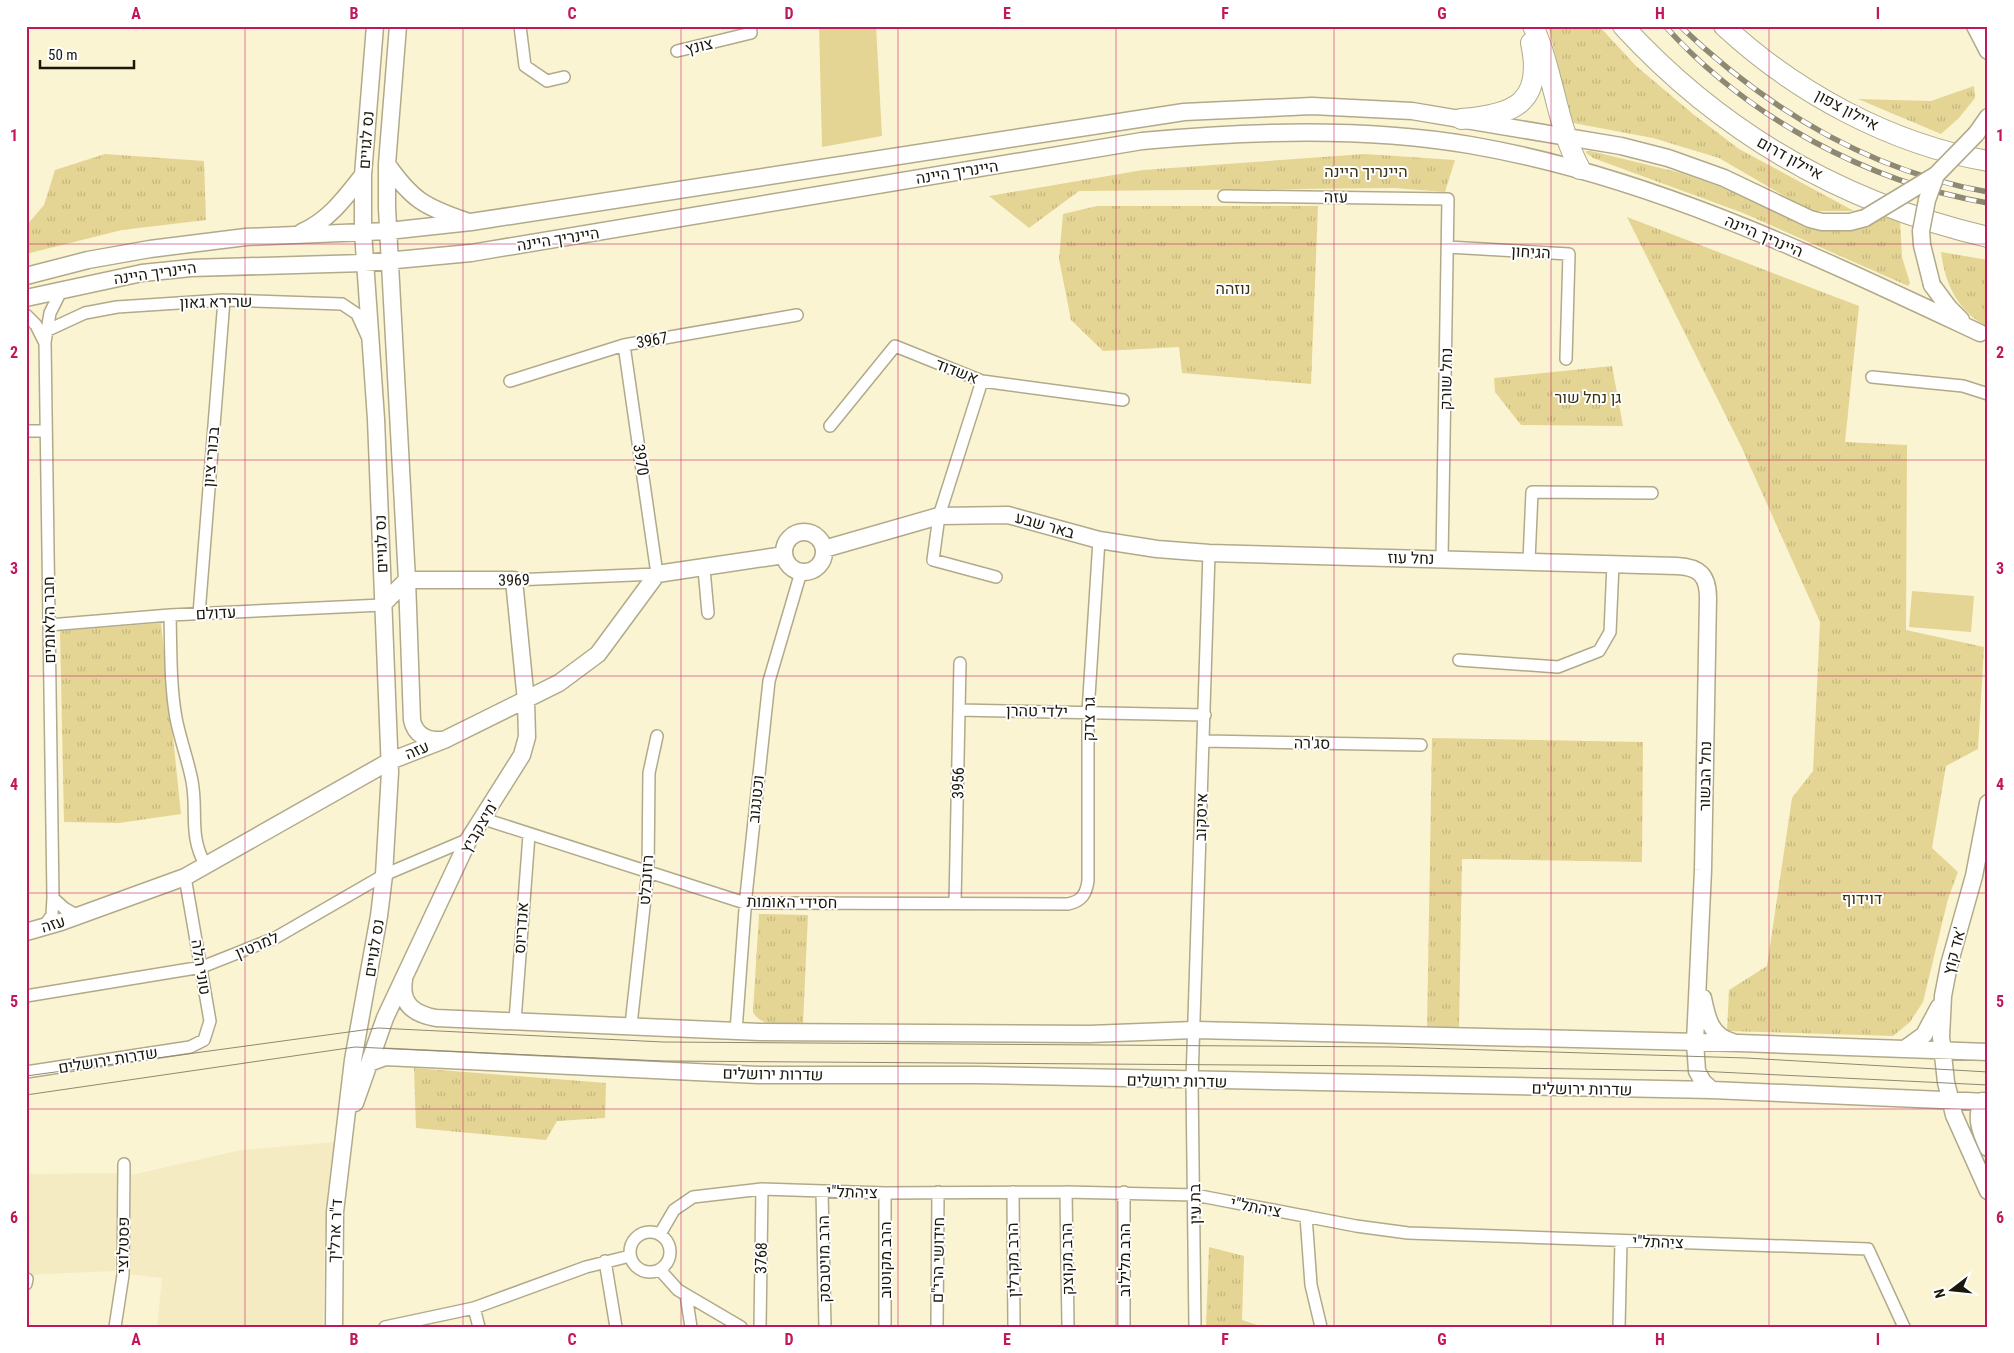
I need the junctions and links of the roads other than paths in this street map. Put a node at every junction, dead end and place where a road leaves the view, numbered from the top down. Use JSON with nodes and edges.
{"nodes":[{"id":1,"x":375,"y":26,"type":"edge"},
{"id":2,"x":398,"y":26,"type":"edge"},
{"id":3,"x":520,"y":26,"type":"edge"},
{"id":4,"x":1527,"y":26,"type":"edge"},
{"id":5,"x":1533,"y":26,"type":"edge"},
{"id":6,"x":1623,"y":26,"type":"edge"},
{"id":7,"x":1724,"y":26,"type":"edge"},
{"id":8,"x":1975,"y":26,"type":"edge"},
{"id":9,"x":750,"y":30,"type":"edge"},
{"id":10,"x":677,"y":51,"type":"dead end"},
{"id":11,"x":1988,"y":51,"type":"edge"},
{"id":12,"x":564,"y":77,"type":"dead end"},
{"id":13,"x":1461,"y":119,"type":"junction"},
{"id":14,"x":1983,"y":127,"type":"edge"},
{"id":15,"x":1564,"y":136,"type":"junction"},
{"id":16,"x":1988,"y":161,"type":"edge"},
{"id":17,"x":387,"y":164,"type":"junction"},
{"id":18,"x":1580,"y":169,"type":"junction"},
{"id":19,"x":363,"y":174,"type":"junction"},
{"id":20,"x":1936,"y":175,"type":"junction"},
{"id":21,"x":1224,"y":196,"type":"dead end"},
{"id":22,"x":1448,"y":199,"type":"joint"},
{"id":23,"x":471,"y":222,"type":"junction"},
{"id":24,"x":388,"y":231,"type":"junction"},
{"id":25,"x":363,"y":232,"type":"junction"},
{"id":26,"x":296,"y":234,"type":"junction"},
{"id":27,"x":1988,"y":237,"type":"edge"},
{"id":28,"x":1448,"y":247,"type":"junction"},
{"id":29,"x":390,"y":261,"type":"junction"},
{"id":30,"x":364,"y":263,"type":"junction"},
{"id":31,"x":26,"y":276,"type":"edge"},
{"id":32,"x":62,"y":289,"type":"junction"},
{"id":33,"x":26,"y":298,"type":"edge"},
{"id":34,"x":224,"y":300,"type":"junction"},
{"id":35,"x":26,"y":315,"type":"edge"},
{"id":36,"x":797,"y":315,"type":"dead end"},
{"id":37,"x":1984,"y":335,"type":"edge"},
{"id":38,"x":45,"y":336,"type":"junction"},
{"id":39,"x":370,"y":342,"type":"junction"},
{"id":40,"x":624,"y":345,"type":"junction"},
{"id":41,"x":1566,"y":359,"type":"dead end"},
{"id":42,"x":1872,"y":377,"type":"dead end"},
{"id":43,"x":510,"y":381,"type":"dead end"},
{"id":44,"x":982,"y":381,"type":"junction"},
{"id":45,"x":1988,"y":394,"type":"edge"},
{"id":46,"x":1123,"y":400,"type":"dead end"},
{"id":47,"x":830,"y":426,"type":"dead end"},
{"id":48,"x":26,"y":431,"type":"edge"},
{"id":49,"x":46,"y":431,"type":"junction"},
{"id":50,"x":1652,"y":493,"type":"dead end"},
{"id":51,"x":939,"y":516,"type":"junction"},
{"id":52,"x":1099,"y":540,"type":"junction"},
{"id":53,"x":824,"y":548,"type":"junction"},
{"id":54,"x":1209,"y":553,"type":"junction"},
{"id":55,"x":784,"y":556,"type":"junction"},
{"id":56,"x":1442,"y":559,"type":"junction"},
{"id":57,"x":1529,"y":561,"type":"junction"},
{"id":58,"x":1613,"y":564,"type":"junction"},
{"id":59,"x":704,"y":569,"type":"junction"},
{"id":60,"x":802,"y":572,"type":"junction"},
{"id":61,"x":657,"y":574,"type":"junction"},
{"id":62,"x":1703,"y":574,"type":"joint"},
{"id":63,"x":996,"y":577,"type":"dead end"},
{"id":64,"x":407,"y":580,"type":"junction"},
{"id":65,"x":514,"y":580,"type":"junction"},
{"id":66,"x":382,"y":605,"type":"junction"},
{"id":67,"x":708,"y":613,"type":"dead end"},
{"id":68,"x":199,"y":614,"type":"junction"},
{"id":69,"x":170,"y":615,"type":"junction"},
{"id":70,"x":49,"y":625,"type":"junction"},
{"id":71,"x":1459,"y":660,"type":"dead end"},
{"id":72,"x":960,"y":663,"type":"dead end"},
{"id":73,"x":526,"y":701,"type":"junction"},
{"id":74,"x":959,"y":710,"type":"junction"},
{"id":75,"x":1088,"y":712,"type":"junction"},
{"id":76,"x":1205,"y":715,"type":"junction"},
{"id":77,"x":657,"y":736,"type":"dead end"},
{"id":78,"x":444,"y":740,"type":"junction"},
{"id":79,"x":1204,"y":742,"type":"junction"},
{"id":80,"x":1421,"y":745,"type":"dead end"},
{"id":81,"x":390,"y":762,"type":"junction"},
{"id":82,"x":1988,"y":803,"type":"edge"},
{"id":83,"x":484,"y":819,"type":"junction"},
{"id":84,"x":529,"y":835,"type":"junction"},
{"id":85,"x":469,"y":840,"type":"junction"},
{"id":86,"x":206,"y":866,"type":"junction"},
{"id":87,"x":648,"y":871,"type":"junction"},
{"id":88,"x":384,"y":875,"type":"junction"},
{"id":89,"x":185,"y":877,"type":"junction"},
{"id":90,"x":54,"y":898,"type":"junction"},
{"id":91,"x":1082,"y":898,"type":"joint"},
{"id":92,"x":745,"y":903,"type":"junction"},
{"id":93,"x":955,"y":903,"type":"junction"},
{"id":94,"x":78,"y":916,"type":"junction"},
{"id":95,"x":43,"y":928,"type":"junction"},
{"id":96,"x":26,"y":932,"type":"edge"},
{"id":97,"x":202,"y":967,"type":"junction"},
{"id":98,"x":1700,"y":978,"type":"junction"},
{"id":99,"x":404,"y":980,"type":"junction"},
{"id":100,"x":26,"y":996,"type":"edge"},
{"id":101,"x":1943,"y":996,"type":"junction"},
{"id":102,"x":515,"y":1020,"type":"junction"},
{"id":103,"x":632,"y":1025,"type":"junction"},
{"id":104,"x":1194,"y":1030,"type":"junction"},
{"id":105,"x":736,"y":1031,"type":"junction"},
{"id":106,"x":1695,"y":1042,"type":"junction"},
{"id":107,"x":1739,"y":1043,"type":"junction"},
{"id":108,"x":190,"y":1047,"type":"joint"},
{"id":109,"x":1906,"y":1048,"type":"junction"},
{"id":110,"x":1941,"y":1049,"type":"junction"},
{"id":111,"x":1988,"y":1052,"type":"edge"},
{"id":112,"x":361,"y":1061,"type":"junction"},
{"id":113,"x":26,"y":1072,"type":"edge"},
{"id":114,"x":1192,"y":1081,"type":"junction"},
{"id":115,"x":1712,"y":1090,"type":"junction"},
{"id":116,"x":1950,"y":1101,"type":"junction"},
{"id":117,"x":1985,"y":1102,"type":"edge"},
{"id":118,"x":1988,"y":1148,"type":"edge"},
{"id":119,"x":124,"y":1164,"type":"dead end"},
{"id":120,"x":762,"y":1189,"type":"junction"},
{"id":121,"x":822,"y":1191,"type":"junction"},
{"id":122,"x":1988,"y":1191,"type":"edge"},
{"id":123,"x":938,"y":1192,"type":"junction"},
{"id":124,"x":1013,"y":1192,"type":"junction"},
{"id":125,"x":1066,"y":1192,"type":"junction"},
{"id":126,"x":1124,"y":1192,"type":"junction"},
{"id":127,"x":885,"y":1193,"type":"junction"},
{"id":128,"x":1195,"y":1195,"type":"junction"},
{"id":129,"x":1306,"y":1216,"type":"junction"},
{"id":130,"x":660,"y":1234,"type":"junction"},
{"id":131,"x":1621,"y":1241,"type":"junction"},
{"id":132,"x":630,"y":1256,"type":"junction"},
{"id":133,"x":605,"y":1261,"type":"junction"},
{"id":134,"x":660,"y":1270,"type":"junction"},
{"id":135,"x":686,"y":1295,"type":"junction"},
{"id":136,"x":474,"y":1308,"type":"junction"},
{"id":137,"x":116,"y":1327,"type":"edge"},
{"id":138,"x":334,"y":1327,"type":"edge"},
{"id":139,"x":386,"y":1327,"type":"edge"},
{"id":140,"x":479,"y":1327,"type":"edge"},
{"id":141,"x":616,"y":1327,"type":"edge"},
{"id":142,"x":691,"y":1327,"type":"edge"},
{"id":143,"x":741,"y":1327,"type":"edge"},
{"id":144,"x":760,"y":1327,"type":"edge"},
{"id":145,"x":825,"y":1327,"type":"edge"},
{"id":146,"x":885,"y":1327,"type":"edge"},
{"id":147,"x":937,"y":1327,"type":"edge"},
{"id":148,"x":1014,"y":1327,"type":"edge"},
{"id":149,"x":1068,"y":1327,"type":"edge"},
{"id":150,"x":1124,"y":1327,"type":"edge"},
{"id":151,"x":1195,"y":1327,"type":"edge"},
{"id":152,"x":1321,"y":1327,"type":"edge"},
{"id":153,"x":1618,"y":1327,"type":"edge"},
{"id":154,"x":1904,"y":1327,"type":"edge"}],
"edges":[{"from":1,"to":19,"type":"street","name":"נס לגויים"},
{"from":2,"to":17,"type":"street","name":"נס לגויים"},
{"from":3,"to":12,"type":"street"},
{"from":4,"to":13,"type":"highway"},
{"from":5,"to":15,"type":"highway"},
{"from":6,"to":27,"type":"highway","name":"איילון דרום"},
{"from":7,"to":16,"type":"highway","name":"איילון צפון"},
{"from":8,"to":11,"type":"street"},
{"from":9,"to":10,"type":"street","name":"צונץ"},
{"from":13,"to":15,"type":"street","name":"היינריך היינה"},
{"from":13,"to":23,"type":"street","name":"היינריך היינה"},
{"from":14,"to":20,"type":"street","bridge":true},
{"from":15,"to":18,"type":"highway"},
{"from":15,"to":20,"type":"street","name":"היינריך היינה","bridge":true},
{"from":17,"to":23,"type":"street"},
{"from":17,"to":24,"type":"street","name":"נס לגויים"},
{"from":18,"to":29,"type":"street","name":"היינריך היינה"},
{"from":18,"to":37,"type":"street","name":"היינריך היינה"},
{"from":19,"to":25,"type":"street","name":"נס לגויים"},
{"from":19,"to":26,"type":"street"},
{"from":20,"to":37,"type":"street","bridge":true},
{"from":21,"to":22,"type":"street","name":"עזה"},
{"from":22,"to":28,"type":"street","name":"נחל שורק"},
{"from":23,"to":24,"type":"street","name":"היינריך היינה"},
{"from":24,"to":25,"type":"street","name":"היינריך היינה"},
{"from":24,"to":29,"type":"street","name":"נס לגויים"},
{"from":25,"to":26,"type":"street","name":"היינריך היינה"},
{"from":25,"to":30,"type":"street","name":"נס לגויים"},
{"from":26,"to":31,"type":"street","name":"היינריך היינה"},
{"from":28,"to":41,"type":"street","name":"הגיחון"},
{"from":28,"to":56,"type":"street","name":"נחל שורק"},
{"from":29,"to":30,"type":"street","name":"היינריך היינה"},
{"from":29,"to":64,"type":"street","name":"נס לגויים"},
{"from":30,"to":32,"type":"street","name":"היינריך היינה"},
{"from":30,"to":39,"type":"street","name":"נס לגויים"},
{"from":32,"to":33,"type":"street","name":"היינריך היינה"},
{"from":32,"to":38,"type":"street","name":"חבר הלאומים"},
{"from":34,"to":38,"type":"street","name":"שרירא גאון"},
{"from":34,"to":39,"type":"street","name":"שרירא גאון"},
{"from":34,"to":68,"type":"street","name":"בכורי ציון"},
{"from":35,"to":38,"type":"street"},
{"from":36,"to":40,"type":"street","name":"3967"},
{"from":38,"to":49,"type":"street","name":"חבר הלאומים"},
{"from":39,"to":66,"type":"street","name":"נס לגויים"},
{"from":40,"to":43,"type":"street","name":"3967"},
{"from":40,"to":61,"type":"street","name":"3970"},
{"from":42,"to":45,"type":"street"},
{"from":44,"to":46,"type":"street","name":"אשדוד"},
{"from":44,"to":47,"type":"street","name":"אשדוד"},
{"from":44,"to":51,"type":"street"},
{"from":48,"to":49,"type":"street"},
{"from":49,"to":70,"type":"street","name":"חבר הלאומים"},
{"from":50,"to":57,"type":"street"},
{"from":51,"to":52,"type":"street","name":"באר שבע"},
{"from":51,"to":53,"type":"street","name":"באר שבע"},
{"from":51,"to":63,"type":"street"},
{"from":52,"to":54,"type":"street","name":"באר שבע"},
{"from":52,"to":75,"type":"street","name":"גר צדק"},
{"from":53,"to":55,"type":"street"},
{"from":53,"to":60,"type":"street"},
{"from":54,"to":56,"type":"street","name":"נחל עוז"},
{"from":54,"to":76,"type":"street","name":"איסקוב"},
{"from":55,"to":59,"type":"street"},
{"from":55,"to":60,"type":"street"},
{"from":56,"to":57,"type":"street","name":"נחל עוז"},
{"from":57,"to":58,"type":"street","name":"נחל עוז"},
{"from":58,"to":62,"type":"street","name":"נחל עוז"},
{"from":58,"to":71,"type":"street"},
{"from":59,"to":61,"type":"street"},
{"from":59,"to":67,"type":"street"},
{"from":60,"to":92,"type":"street","name":"וכטנגוב"},
{"from":61,"to":65,"type":"street","name":"3969"},
{"from":61,"to":73,"type":"street","name":"עזה"},
{"from":62,"to":98,"type":"street","name":"נחל הבשור"},
{"from":64,"to":65,"type":"street","name":"3969"},
{"from":64,"to":66,"type":"street"},
{"from":64,"to":78,"type":"street","name":"נס לגויים"},
{"from":65,"to":73,"type":"street","name":"מיצקביץ'"},
{"from":66,"to":68,"type":"street","name":"עדולם"},
{"from":66,"to":81,"type":"street","name":"נס לגויים"},
{"from":68,"to":69,"type":"street","name":"עדולם"},
{"from":69,"to":70,"type":"street","name":"עדולם"},
{"from":69,"to":86,"type":"street"},
{"from":70,"to":90,"type":"street","name":"חבר הלאומים"},
{"from":72,"to":74,"type":"street","name":"3956"},
{"from":73,"to":78,"type":"street","name":"עזה"},
{"from":73,"to":83,"type":"street","name":"מיצקביץ'"},
{"from":74,"to":75,"type":"street","name":"ילדי טהרן"},
{"from":74,"to":93,"type":"street","name":"3956"},
{"from":75,"to":76,"type":"street","name":"ילדי טהרן"},
{"from":75,"to":91,"type":"street","name":"גר צדק"},
{"from":76,"to":79,"type":"street","name":"איסקוב"},
{"from":77,"to":87,"type":"street","name":"רוזנבלט"},
{"from":78,"to":81,"type":"street","name":"עזה"},
{"from":79,"to":80,"type":"street","name":"סג'רה"},
{"from":79,"to":104,"type":"street","name":"איסקוב"},
{"from":81,"to":86,"type":"street","name":"עזה"},
{"from":81,"to":88,"type":"street","name":"נס לגויים"},
{"from":82,"to":101,"type":"street","name":"אד קוץ'"},
{"from":83,"to":84,"type":"street","name":"חסידי האומות"},
{"from":83,"to":85,"type":"street","name":"מיצקביץ'"},
{"from":84,"to":87,"type":"street","name":"חסידי האומות"},
{"from":84,"to":102,"type":"street","name":"אנדריוס"},
{"from":85,"to":88,"type":"street","name":"למרטין"},
{"from":85,"to":99,"type":"street","name":"מיצקביץ'"},
{"from":86,"to":89,"type":"street","name":"עזה"},
{"from":87,"to":92,"type":"street","name":"חסידי האומות"},
{"from":87,"to":103,"type":"street","name":"רוזנבלט"},
{"from":88,"to":97,"type":"street","name":"למרטין"},
{"from":88,"to":112,"type":"street","name":"נס לגויים"},
{"from":89,"to":94,"type":"street","name":"עזה"},
{"from":89,"to":97,"type":"street","name":"טוני הלה"},
{"from":90,"to":94,"type":"street"},
{"from":90,"to":95,"type":"street","name":"חבר הלאומים"},
{"from":91,"to":93,"type":"street","name":"חסידי האומות"},
{"from":92,"to":93,"type":"street","name":"חסידי האומות"},
{"from":92,"to":105,"type":"street","name":"וכטנגוב"},
{"from":94,"to":95,"type":"street","name":"עזה"},
{"from":95,"to":96,"type":"street","name":"עזה"},
{"from":97,"to":100,"type":"street","name":"למרטין"},
{"from":97,"to":108,"type":"street","name":"טוני הלה"},
{"from":98,"to":106,"type":"street","name":"נחל הבשור"},
{"from":98,"to":107,"type":"street","name":"נחל הבשור"},
{"from":99,"to":102,"type":"street"},
{"from":99,"to":112,"type":"street","name":"מיצקביץ'"},
{"from":101,"to":109,"type":"street"},
{"from":101,"to":110,"type":"street","name":"אד קוץ'"},
{"from":102,"to":103,"type":"street"},
{"from":103,"to":105,"type":"street"},
{"from":104,"to":105,"type":"street"},
{"from":104,"to":106,"type":"street"},
{"from":104,"to":114,"type":"street","name":"איסקוב"},
{"from":106,"to":107,"type":"street"},
{"from":106,"to":115,"type":"street","name":"נחל הבשור"},
{"from":107,"to":109,"type":"street"},
{"from":108,"to":113,"type":"street","name":"שדרות ירושלים"},
{"from":109,"to":110,"type":"street"},
{"from":110,"to":111,"type":"street"},
{"from":110,"to":116,"type":"street","name":"אד קוץ'"},
{"from":112,"to":114,"type":"street","name":"שדרות ירושלים"},
{"from":112,"to":138,"type":"street","name":"ד\"ר ארליך"},
{"from":114,"to":115,"type":"street","name":"שדרות ירושלים"},
{"from":114,"to":128,"type":"street","name":"בת עין"},
{"from":115,"to":116,"type":"street","name":"שדרות ירושלים"},
{"from":116,"to":117,"type":"street","name":"שדרות ירושלים"},
{"from":116,"to":122,"type":"street","name":"אד קוץ'"},
{"from":117,"to":118,"type":"street"},
{"from":119,"to":137,"type":"street","name":"פסטלוצי"},
{"from":120,"to":121,"type":"street","name":"ציהתל\"י"},
{"from":120,"to":130,"type":"street","name":"ציהתל\"י"},
{"from":120,"to":144,"type":"street","name":"3768"},
{"from":121,"to":127,"type":"street","name":"ציהתל\"י"},
{"from":121,"to":145,"type":"street","name":"הרב מויטבסק"},
{"from":123,"to":124,"type":"street","name":"ציהתל\"י"},
{"from":123,"to":127,"type":"street","name":"ציהתל\"י"},
{"from":123,"to":147,"type":"street","name":"חידושי הרי\"ם"},
{"from":124,"to":125,"type":"street","name":"ציהתל\"י"},
{"from":124,"to":148,"type":"street","name":"הרב מקרלין"},
{"from":125,"to":126,"type":"street","name":"ציהתל\"י"},
{"from":125,"to":149,"type":"street","name":"הרב מקוצק"},
{"from":126,"to":128,"type":"street","name":"ציהתל\"י"},
{"from":126,"to":150,"type":"street","name":"הרב מלילוב"},
{"from":127,"to":146,"type":"street","name":"הרב מקוטוב"},
{"from":128,"to":129,"type":"street","name":"ציהתל\"י"},
{"from":128,"to":151,"type":"street","name":"בת עין"},
{"from":129,"to":131,"type":"street","name":"ציהתל\"י"},
{"from":129,"to":152,"type":"street"},
{"from":130,"to":132,"type":"street"},
{"from":130,"to":134,"type":"street"},
{"from":131,"to":153,"type":"street"},
{"from":131,"to":154,"type":"street","name":"ציהתל\"י"},
{"from":132,"to":133,"type":"street"},
{"from":132,"to":134,"type":"street"},
{"from":133,"to":136,"type":"street"},
{"from":133,"to":141,"type":"street"},
{"from":134,"to":135,"type":"street"},
{"from":135,"to":142,"type":"street"},
{"from":135,"to":143,"type":"street"},
{"from":136,"to":139,"type":"street"},
{"from":136,"to":140,"type":"street"}]}
